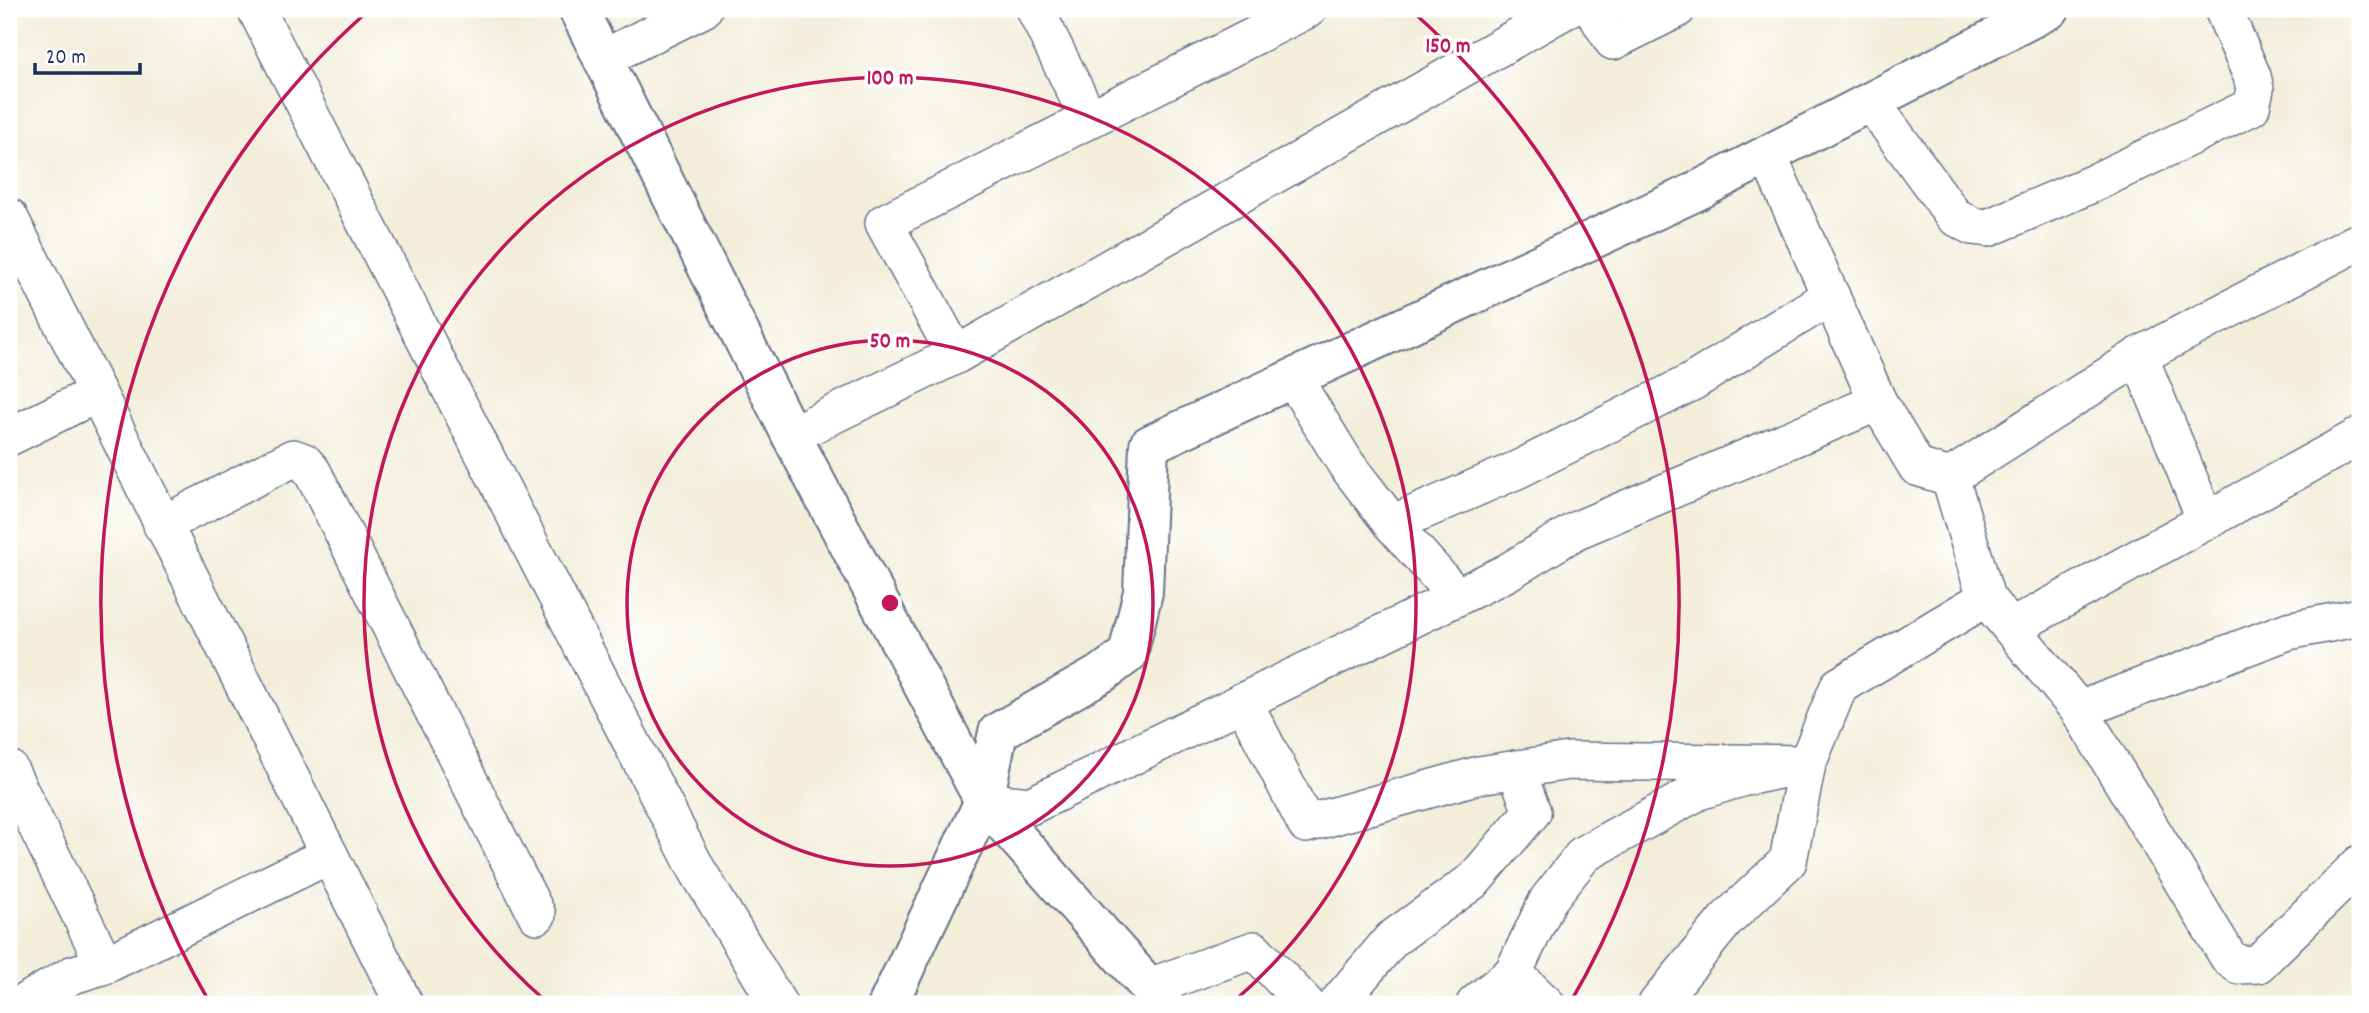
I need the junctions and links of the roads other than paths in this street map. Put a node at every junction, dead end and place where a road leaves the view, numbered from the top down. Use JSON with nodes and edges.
{"nodes":[{"id":1,"x":256,"y":9,"type":"edge"},
{"id":2,"x":578,"y":9,"type":"edge"},
{"id":3,"x":703,"y":9,"type":"edge"},
{"id":4,"x":1035,"y":9,"type":"edge"},
{"id":5,"x":1308,"y":9,"type":"edge"},
{"id":6,"x":1567,"y":9,"type":"edge"},
{"id":7,"x":1593,"y":9,"type":"edge"},
{"id":8,"x":1677,"y":9,"type":"edge"},
{"id":9,"x":2050,"y":9,"type":"edge"},
{"id":10,"x":2223,"y":9,"type":"edge"},
{"id":11,"x":602,"y":59,"type":"junction"},
{"id":12,"x":1871,"y":102,"type":"junction"},
{"id":13,"x":1089,"y":119,"type":"junction"},
{"id":14,"x":1768,"y":156,"type":"junction"},
{"id":15,"x":9,"y":217,"type":"edge"},
{"id":16,"x":2360,"y":241,"type":"edge"},
{"id":17,"x":1831,"y":296,"type":"junction"},
{"id":18,"x":956,"y":355,"type":"junction"},
{"id":19,"x":2139,"y":356,"type":"junction"},
{"id":20,"x":1293,"y":378,"type":"junction"},
{"id":21,"x":96,"y":394,"type":"junction"},
{"id":22,"x":1878,"y":402,"type":"junction"},
{"id":23,"x":791,"y":435,"type":"junction"},
{"id":24,"x":2360,"y":436,"type":"edge"},
{"id":25,"x":9,"y":437,"type":"edge"},
{"id":26,"x":1950,"y":477,"type":"junction"},
{"id":27,"x":2206,"y":521,"type":"junction"},
{"id":28,"x":1392,"y":524,"type":"junction"},
{"id":29,"x":162,"y":525,"type":"junction"},
{"id":30,"x":1457,"y":597,"type":"junction"},
{"id":31,"x":1986,"y":598,"type":"junction"},
{"id":32,"x":2360,"y":617,"type":"edge"},
{"id":33,"x":2011,"y":628,"type":"junction"},
{"id":34,"x":1243,"y":701,"type":"junction"},
{"id":35,"x":2079,"y":710,"type":"junction"},
{"id":36,"x":1807,"y":764,"type":"junction"},
{"id":37,"x":9,"y":769,"type":"edge"},
{"id":38,"x":1516,"y":769,"type":"junction"},
{"id":39,"x":984,"y":801,"type":"junction"},
{"id":40,"x":329,"y":855,"type":"junction"},
{"id":41,"x":2360,"y":864,"type":"edge"},
{"id":42,"x":537,"y":915,"type":"dead end"},
{"id":43,"x":105,"y":965,"type":"junction"},
{"id":44,"x":1513,"y":974,"type":"junction"},
{"id":45,"x":1157,"y":996,"type":"edge"},
{"id":46,"x":22,"y":1004,"type":"edge"},
{"id":47,"x":404,"y":1004,"type":"edge"},
{"id":48,"x":778,"y":1004,"type":"edge"},
{"id":49,"x":888,"y":1004,"type":"edge"},
{"id":50,"x":1306,"y":1004,"type":"edge"},
{"id":51,"x":1337,"y":1004,"type":"edge"},
{"id":52,"x":1475,"y":1004,"type":"edge"},
{"id":53,"x":1546,"y":1004,"type":"edge"},
{"id":54,"x":1657,"y":1004,"type":"edge"}],
"edges":[{"from":1,"to":48,"type":"street"},
{"from":2,"to":11,"type":"street"},
{"from":3,"to":11,"type":"street"},
{"from":4,"to":13,"type":"street"},
{"from":5,"to":13,"type":"street"},
{"from":6,"to":18,"type":"street"},
{"from":7,"to":8,"type":"street"},
{"from":9,"to":12,"type":"street"},
{"from":10,"to":12,"type":"street"},
{"from":11,"to":23,"type":"street"},
{"from":12,"to":14,"type":"street"},
{"from":13,"to":18,"type":"street"},
{"from":14,"to":17,"type":"street"},
{"from":14,"to":20,"type":"street"},
{"from":15,"to":21,"type":"street"},
{"from":16,"to":19,"type":"street"},
{"from":17,"to":22,"type":"street"},
{"from":17,"to":28,"type":"street"},
{"from":18,"to":23,"type":"street"},
{"from":19,"to":26,"type":"street"},
{"from":19,"to":27,"type":"street"},
{"from":20,"to":28,"type":"street"},
{"from":20,"to":39,"type":"street"},
{"from":21,"to":25,"type":"street"},
{"from":21,"to":29,"type":"street"},
{"from":22,"to":26,"type":"street"},
{"from":22,"to":30,"type":"street"},
{"from":23,"to":39,"type":"street"},
{"from":24,"to":27,"type":"street"},
{"from":26,"to":31,"type":"street"},
{"from":27,"to":33,"type":"street"},
{"from":28,"to":30,"type":"street"},
{"from":29,"to":40,"type":"street"},
{"from":29,"to":42,"type":"street"},
{"from":30,"to":34,"type":"street"},
{"from":31,"to":33,"type":"street"},
{"from":31,"to":36,"type":"street"},
{"from":32,"to":35,"type":"street"},
{"from":33,"to":35,"type":"street"},
{"from":34,"to":38,"type":"street"},
{"from":34,"to":39,"type":"street"},
{"from":35,"to":41,"type":"street"},
{"from":36,"to":38,"type":"street"},
{"from":36,"to":44,"type":"street"},
{"from":36,"to":54,"type":"street"},
{"from":37,"to":43,"type":"street"},
{"from":38,"to":51,"type":"street"},
{"from":39,"to":45,"type":"street"},
{"from":39,"to":49,"type":"street"},
{"from":40,"to":43,"type":"street"},
{"from":40,"to":47,"type":"street"},
{"from":43,"to":46,"type":"street"},
{"from":44,"to":52,"type":"street"},
{"from":44,"to":53,"type":"street"},
{"from":45,"to":50,"type":"street"}]}
